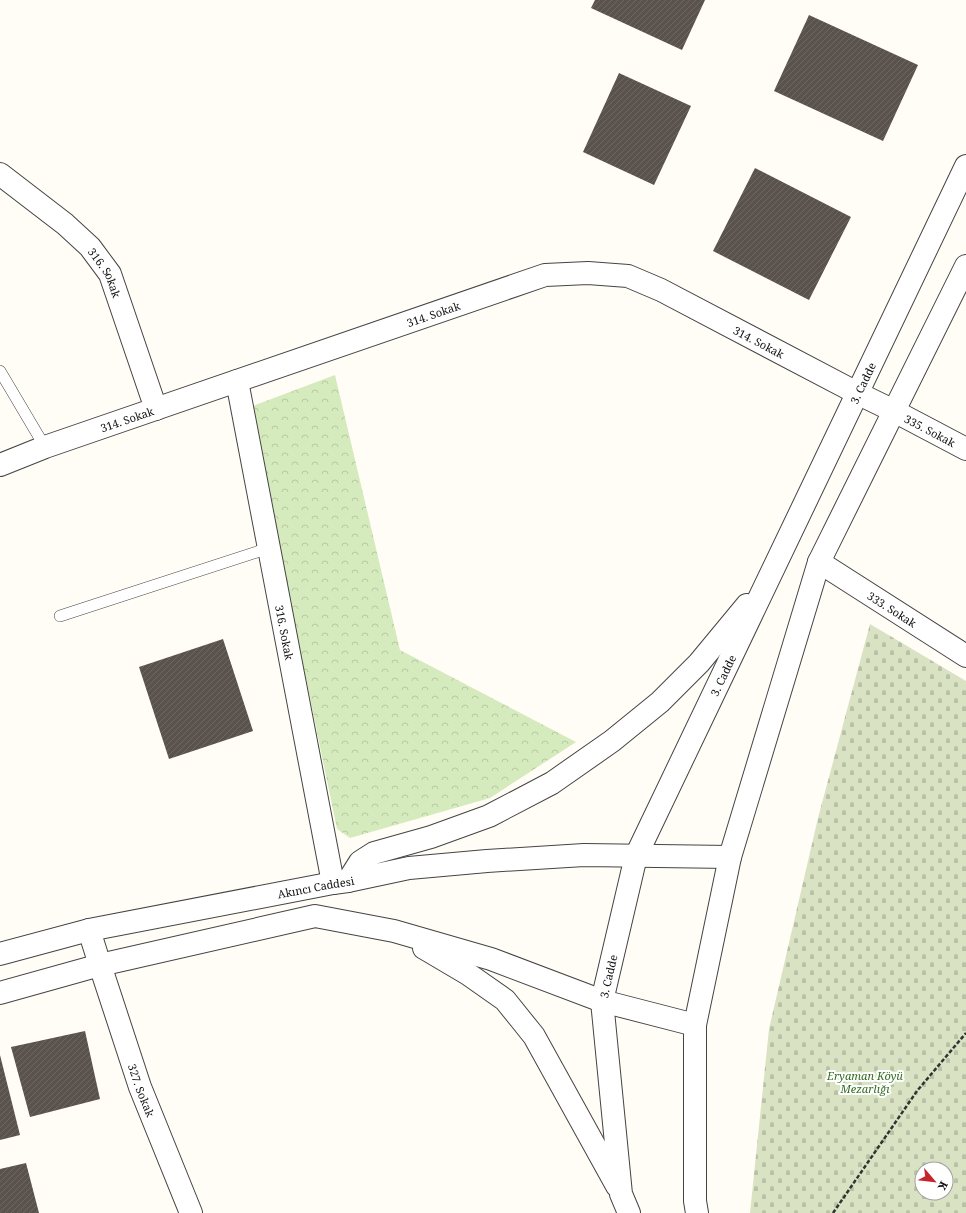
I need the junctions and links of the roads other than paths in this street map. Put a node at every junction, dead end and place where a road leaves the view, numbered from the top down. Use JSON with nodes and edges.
{"nodes":[{"id":1,"x":966,"y":166,"type":"edge"},
{"id":2,"x":0,"y":174,"type":"edge"},
{"id":3,"x":966,"y":266,"type":"edge"},
{"id":4,"x":0,"y":371,"type":"edge"},
{"id":5,"x":237,"y":381,"type":"junction"},
{"id":6,"x":857,"y":393,"type":"junction"},
{"id":7,"x":156,"y":409,"type":"junction"},
{"id":8,"x":894,"y":411,"type":"junction"},
{"id":9,"x":45,"y":447,"type":"junction"},
{"id":10,"x":966,"y":449,"type":"edge"},
{"id":11,"x":0,"y":465,"type":"edge"},
{"id":12,"x":269,"y":548,"type":"junction"},
{"id":13,"x":819,"y":562,"type":"junction"},
{"id":14,"x":768,"y":579,"type":"junction"},
{"id":15,"x":60,"y":616,"type":"dead end"},
{"id":16,"x":966,"y":656,"type":"edge"},
{"id":17,"x":636,"y":856,"type":"junction"},
{"id":18,"x":730,"y":857,"type":"junction"},
{"id":19,"x":340,"y":882,"type":"junction"},
{"id":20,"x":89,"y":930,"type":"junction"},
{"id":21,"x":394,"y":931,"type":"junction"},
{"id":22,"x":0,"y":954,"type":"edge"},
{"id":23,"x":100,"y":965,"type":"junction"},
{"id":24,"x":0,"y":993,"type":"edge"},
{"id":25,"x":602,"y":1001,"type":"junction"},
{"id":26,"x":695,"y":1025,"type":"junction"},
{"id":27,"x":625,"y":1204,"type":"edge"},
{"id":28,"x":191,"y":1213,"type":"edge"},
{"id":29,"x":697,"y":1213,"type":"edge"}],
"edges":[{"from":1,"to":6,"type":"street","name":"3. Cadde"},
{"from":2,"to":7,"type":"street","name":"316. Sokak"},
{"from":3,"to":8,"type":"street"},
{"from":4,"to":9,"type":"lane"},
{"from":5,"to":6,"type":"street","name":"314. Sokak"},
{"from":5,"to":7,"type":"street","name":"314. Sokak"},
{"from":5,"to":12,"type":"street","name":"316. Sokak"},
{"from":6,"to":8,"type":"street","name":"314. Sokak"},
{"from":6,"to":14,"type":"street","name":"3. Cadde"},
{"from":7,"to":9,"type":"street","name":"314. Sokak"},
{"from":8,"to":10,"type":"street","name":"335. Sokak"},
{"from":8,"to":13,"type":"street"},
{"from":9,"to":11,"type":"street","name":"314. Sokak"},
{"from":12,"to":15,"type":"lane"},
{"from":12,"to":19,"type":"street","name":"316. Sokak"},
{"from":13,"to":16,"type":"street","name":"333. Sokak"},
{"from":13,"to":18,"type":"street"},
{"from":14,"to":17,"type":"street","name":"3. Cadde"},
{"from":14,"to":19,"type":"street"},
{"from":17,"to":18,"type":"street","name":"Akıncı Caddesi"},
{"from":17,"to":19,"type":"street","name":"Akıncı Caddesi"},
{"from":17,"to":25,"type":"street","name":"3. Cadde"},
{"from":18,"to":26,"type":"street"},
{"from":19,"to":20,"type":"street","name":"Akıncı Caddesi"},
{"from":20,"to":22,"type":"street","name":"Akıncı Caddesi"},
{"from":20,"to":23,"type":"street","name":"327. Sokak"},
{"from":21,"to":23,"type":"street"},
{"from":21,"to":25,"type":"street"},
{"from":21,"to":27,"type":"street"},
{"from":23,"to":24,"type":"street"},
{"from":23,"to":28,"type":"street","name":"327. Sokak"},
{"from":25,"to":26,"type":"street"},
{"from":25,"to":27,"type":"street","name":"3. Cadde"},
{"from":26,"to":29,"type":"street"}]}
